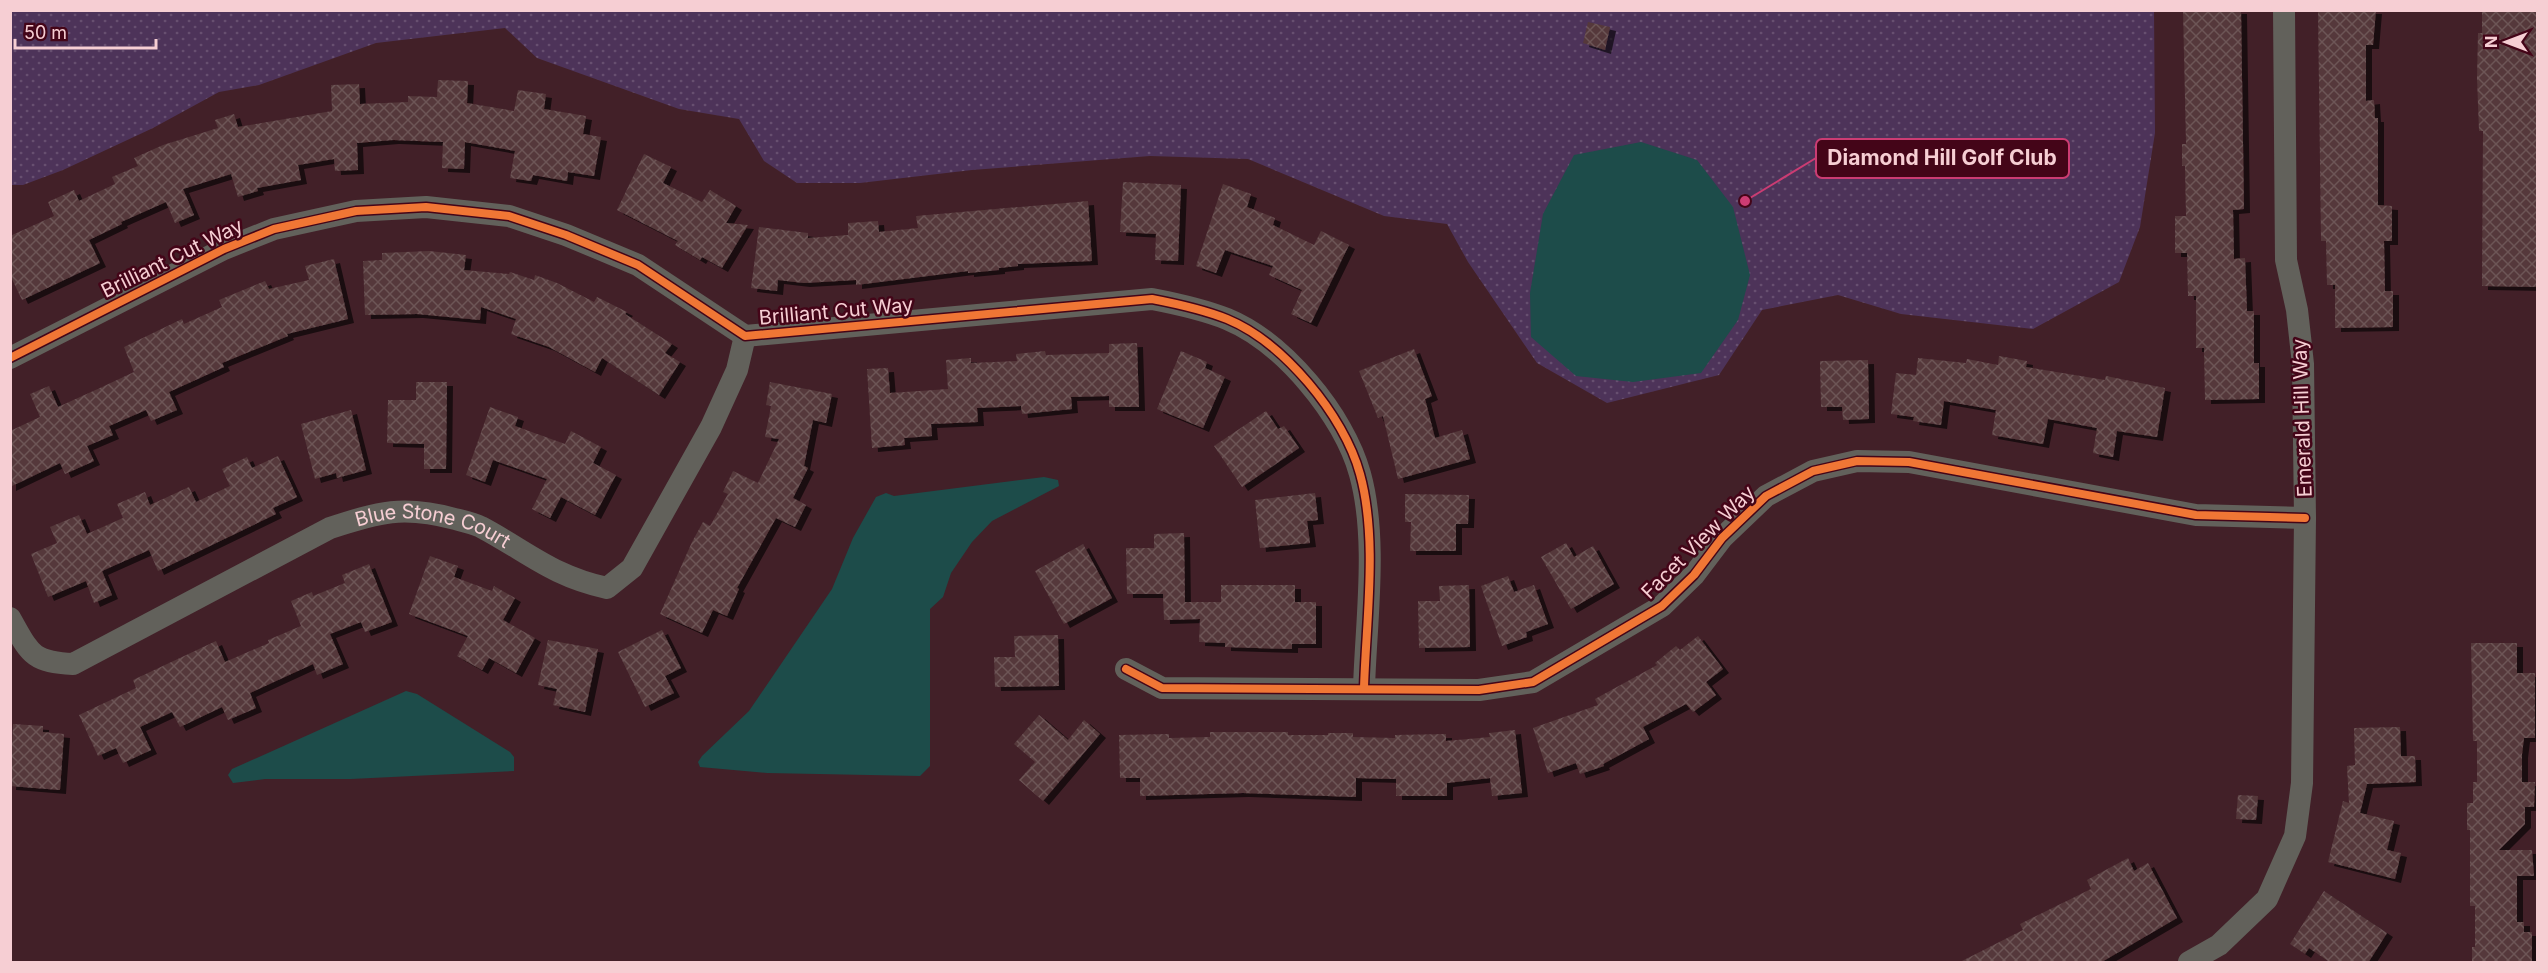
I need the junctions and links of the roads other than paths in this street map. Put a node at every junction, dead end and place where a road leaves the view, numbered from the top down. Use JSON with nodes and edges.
{"nodes":[{"id":1,"x":2284,"y":10,"type":"edge"},
{"id":2,"x":745,"y":336,"type":"junction"},
{"id":3,"x":10,"y":358,"type":"edge"},
{"id":4,"x":2305,"y":518,"type":"junction"},
{"id":5,"x":10,"y":618,"type":"edge"},
{"id":6,"x":1126,"y":669,"type":"dead end"},
{"id":7,"x":1364,"y":688,"type":"junction"},
{"id":8,"x":2189,"y":963,"type":"edge"}],
"edges":[{"from":1,"to":4,"type":"street","name":"Emerald Hill Way"},
{"from":2,"to":3,"type":"street","name":"Brilliant Cut Way"},
{"from":2,"to":5,"type":"street","name":"Blue Stone Court"},
{"from":2,"to":7,"type":"street","name":"Brilliant Cut Way"},
{"from":4,"to":7,"type":"street","name":"Facet View Way"},
{"from":4,"to":8,"type":"street","name":"Emerald Hill Way"},
{"from":6,"to":7,"type":"street","name":"Facet View Way"}]}
